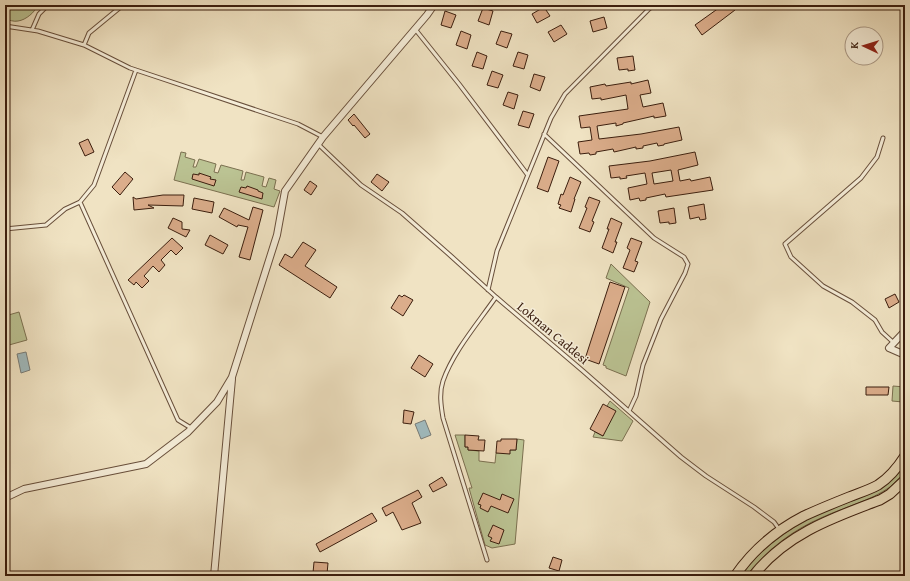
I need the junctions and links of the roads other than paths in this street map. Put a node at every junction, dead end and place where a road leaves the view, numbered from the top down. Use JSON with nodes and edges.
{"nodes":[{"id":1,"x":48,"y":5,"type":"edge"},
{"id":2,"x":123,"y":5,"type":"edge"},
{"id":3,"x":434,"y":5,"type":"edge"},
{"id":4,"x":655,"y":5,"type":"edge"},
{"id":5,"x":5,"y":26,"type":"edge"},
{"id":6,"x":415,"y":29,"type":"junction"},
{"id":7,"x":32,"y":30,"type":"junction"},
{"id":8,"x":84,"y":45,"type":"junction"},
{"id":9,"x":136,"y":70,"type":"junction"},
{"id":10,"x":544,"y":134,"type":"junction"},
{"id":11,"x":323,"y":137,"type":"junction"},
{"id":12,"x":883,"y":138,"type":"dead end"},
{"id":13,"x":318,"y":144,"type":"junction"},
{"id":14,"x":528,"y":174,"type":"junction"},
{"id":15,"x":80,"y":202,"type":"junction"},
{"id":16,"x":5,"y":229,"type":"edge"},
{"id":17,"x":488,"y":290,"type":"junction"},
{"id":18,"x":496,"y":298,"type":"junction"},
{"id":19,"x":905,"y":331,"type":"edge"},
{"id":20,"x":891,"y":346,"type":"junction"},
{"id":21,"x":905,"y":355,"type":"edge"},
{"id":22,"x":232,"y":377,"type":"junction"},
{"id":23,"x":629,"y":411,"type":"junction"},
{"id":24,"x":192,"y":429,"type":"junction"},
{"id":25,"x":905,"y":456,"type":"edge"},
{"id":26,"x":905,"y":480,"type":"edge"},
{"id":27,"x":5,"y":498,"type":"edge"},
{"id":28,"x":781,"y":530,"type":"junction"},
{"id":29,"x":487,"y":560,"type":"dead end"},
{"id":30,"x":214,"y":576,"type":"edge"},
{"id":31,"x":735,"y":576,"type":"edge"},
{"id":32,"x":753,"y":576,"type":"edge"}],
"edges":[{"from":1,"to":7,"type":"lane"},
{"from":2,"to":8,"type":"lane"},
{"from":3,"to":6,"type":"street"},
{"from":4,"to":10,"type":"lane"},
{"from":5,"to":7,"type":"lane"},
{"from":6,"to":11,"type":"street"},
{"from":6,"to":14,"type":"lane"},
{"from":7,"to":8,"type":"lane"},
{"from":8,"to":9,"type":"lane"},
{"from":9,"to":11,"type":"lane"},
{"from":9,"to":15,"type":"lane"},
{"from":10,"to":14,"type":"lane"},
{"from":10,"to":23,"type":"lane"},
{"from":11,"to":13,"type":"street"},
{"from":12,"to":20,"type":"lane"},
{"from":13,"to":17,"type":"lane","name":"Lokman Caddesi"},
{"from":13,"to":22,"type":"street"},
{"from":14,"to":17,"type":"lane"},
{"from":15,"to":16,"type":"lane"},
{"from":15,"to":24,"type":"lane"},
{"from":17,"to":18,"type":"lane","name":"Lokman Caddesi"},
{"from":18,"to":23,"type":"lane","name":"Lokman Caddesi"},
{"from":18,"to":29,"type":"lane"},
{"from":19,"to":20,"type":"street"},
{"from":20,"to":21,"type":"street"},
{"from":22,"to":24,"type":"street"},
{"from":22,"to":30,"type":"street"},
{"from":23,"to":28,"type":"lane","name":"Lokman Caddesi"},
{"from":24,"to":27,"type":"street"},
{"from":25,"to":28,"type":"main road"},
{"from":26,"to":32,"type":"main road"},
{"from":28,"to":31,"type":"main road"}]}
